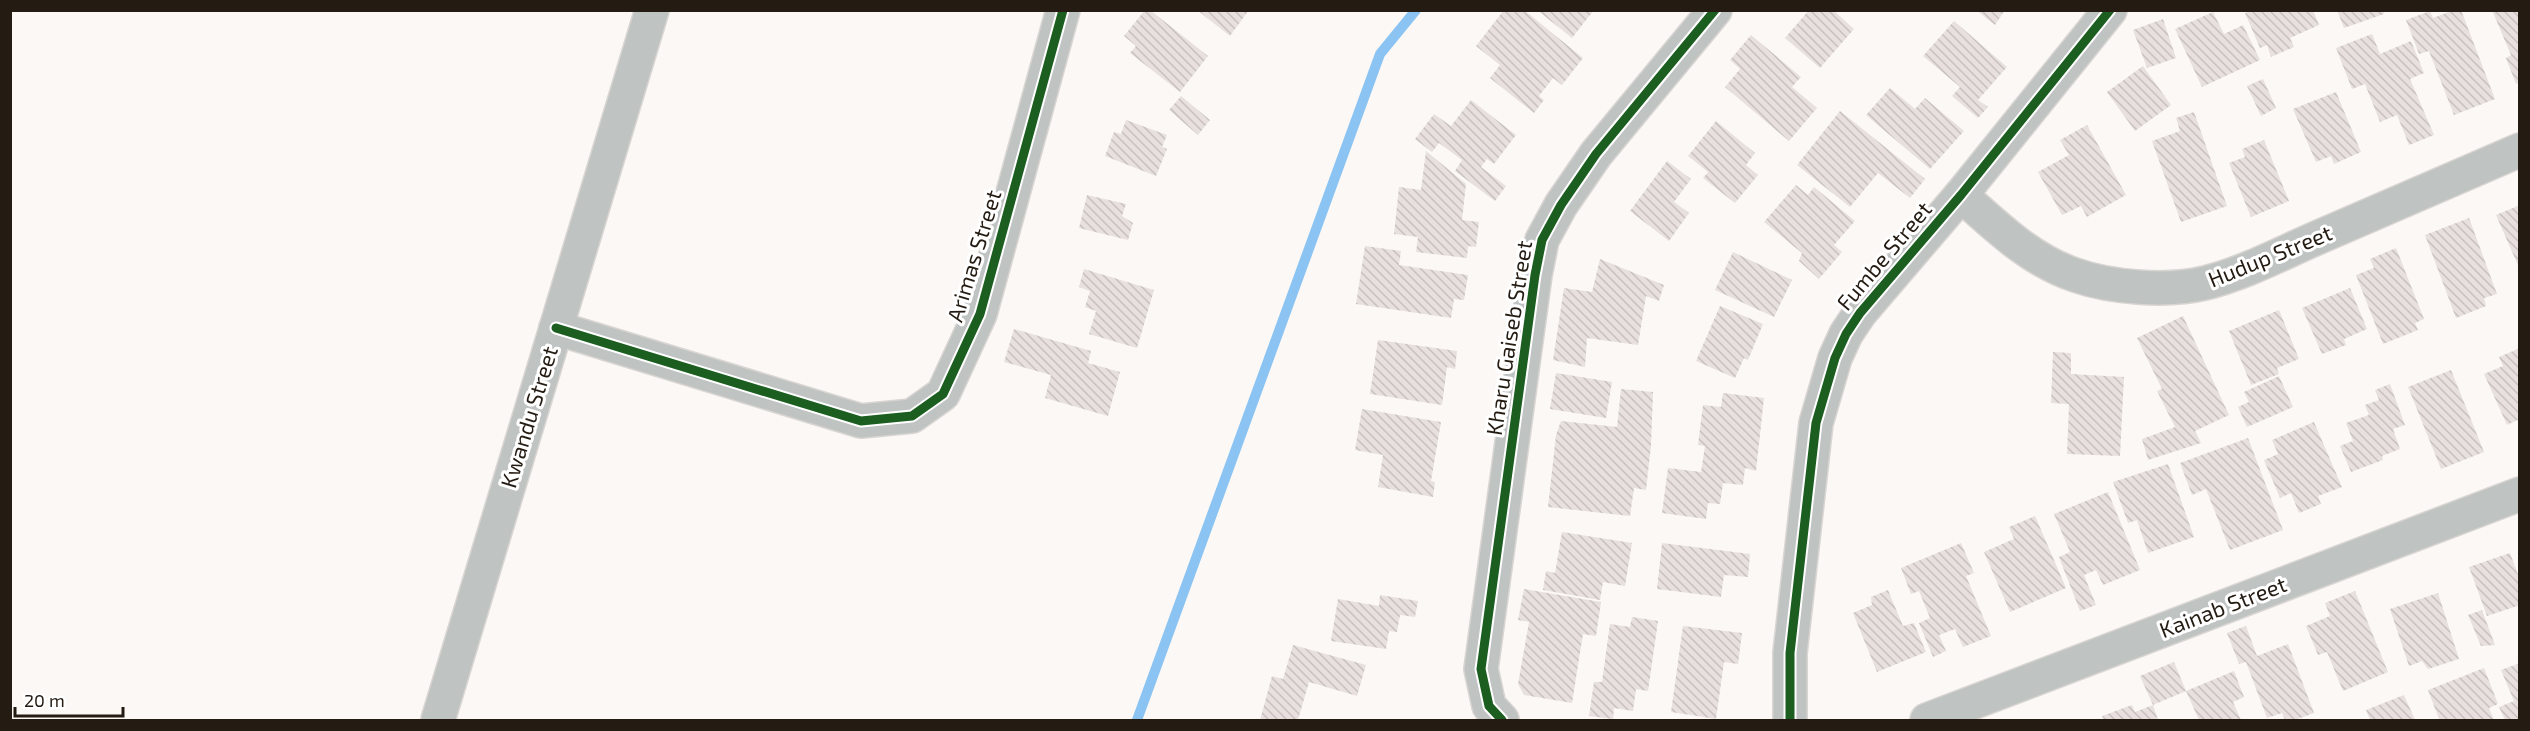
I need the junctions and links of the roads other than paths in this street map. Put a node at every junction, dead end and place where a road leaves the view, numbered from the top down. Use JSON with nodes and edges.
{"nodes":[{"id":1,"x":652,"y":10,"type":"edge"},
{"id":2,"x":1063,"y":10,"type":"edge"},
{"id":3,"x":1715,"y":10,"type":"edge"},
{"id":4,"x":2110,"y":10,"type":"edge"},
{"id":5,"x":2520,"y":150,"type":"edge"},
{"id":6,"x":1961,"y":195,"type":"junction"},
{"id":7,"x":556,"y":328,"type":"junction"},
{"id":8,"x":2520,"y":494,"type":"edge"},
{"id":9,"x":438,"y":720,"type":"edge"},
{"id":10,"x":1502,"y":720,"type":"edge"},
{"id":11,"x":1790,"y":720,"type":"edge"},
{"id":12,"x":1927,"y":720,"type":"edge"}],
"edges":[{"from":1,"to":7,"type":"street","name":"Kwandu Street"},
{"from":2,"to":7,"type":"street","name":"Arimas Street"},
{"from":3,"to":10,"type":"street","name":"Kharu Gaiseb Street"},
{"from":4,"to":6,"type":"street","name":"Fumbe Street"},
{"from":5,"to":6,"type":"street","name":"Hudup Street"},
{"from":6,"to":11,"type":"street","name":"Fumbe Street"},
{"from":7,"to":9,"type":"street","name":"Kwandu Street"},
{"from":8,"to":12,"type":"street","name":"Kainab Street"}]}
